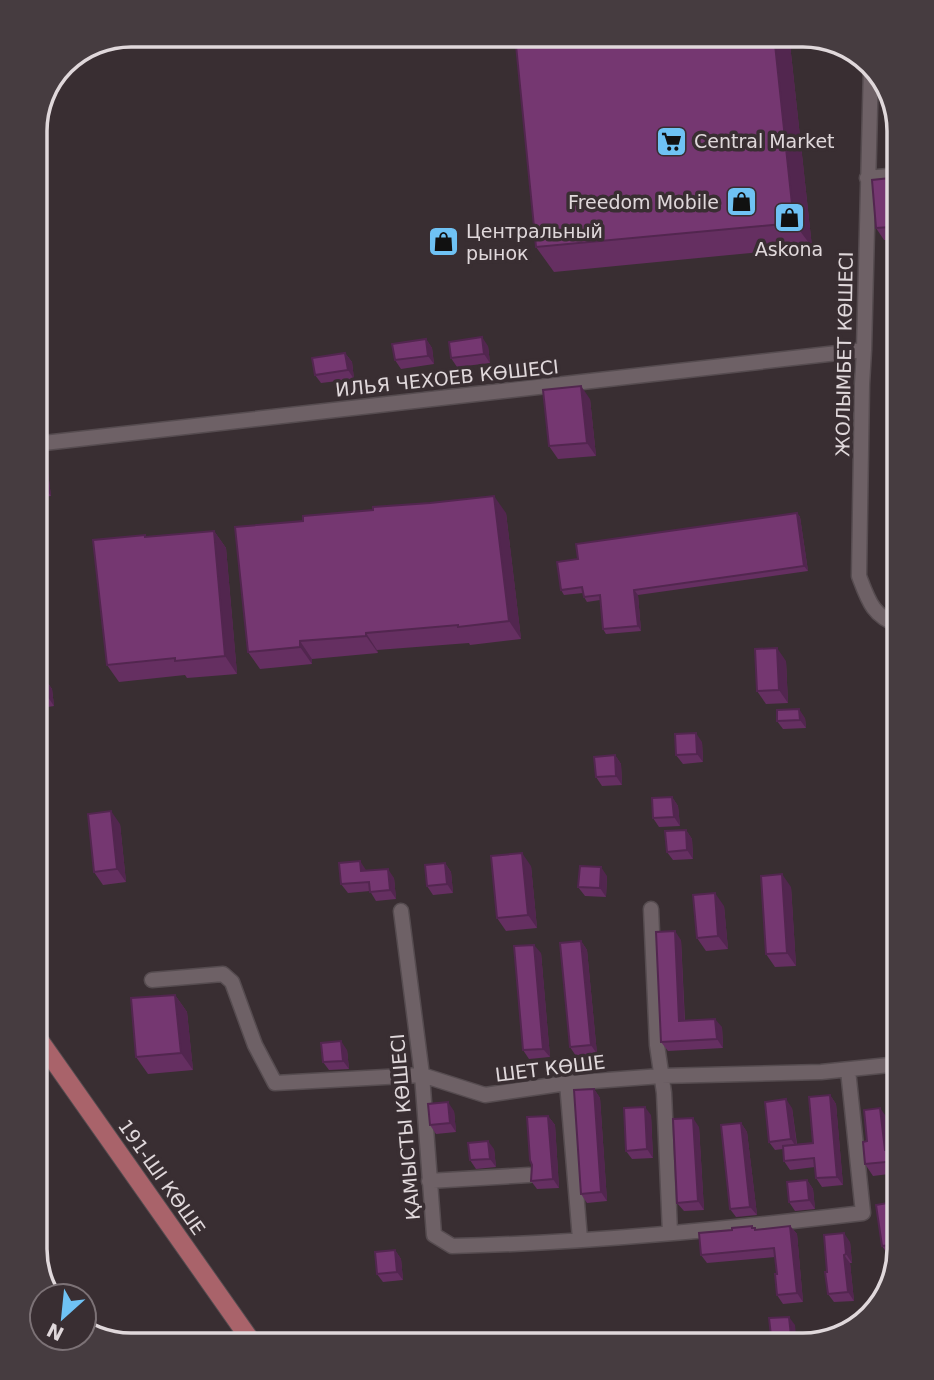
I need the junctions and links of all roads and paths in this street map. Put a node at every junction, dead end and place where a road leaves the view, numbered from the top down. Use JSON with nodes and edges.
{"nodes":[{"id":1,"x":870,"y":82,"type":"edge"},
{"id":2,"x":887,"y":176,"type":"edge"},
{"id":3,"x":867,"y":178,"type":"junction"},
{"id":4,"x":864,"y":350,"type":"junction"},
{"id":5,"x":47,"y":443,"type":"edge"},
{"id":6,"x":887,"y":621,"type":"edge"},
{"id":7,"x":651,"y":909,"type":"dead end"},
{"id":8,"x":401,"y":911,"type":"dead end"},
{"id":9,"x":152,"y":980,"type":"dead end"},
{"id":10,"x":47,"y":1051,"type":"edge"},
{"id":11,"x":887,"y":1065,"type":"edge"},
{"id":12,"x":848,"y":1070,"type":"junction"},
{"id":13,"x":422,"y":1075,"type":"junction"},
{"id":14,"x":661,"y":1076,"type":"junction"},
{"id":15,"x":567,"y":1083,"type":"junction"},
{"id":16,"x":529,"y":1175,"type":"edge"},
{"id":17,"x":429,"y":1181,"type":"junction"},
{"id":18,"x":670,"y":1233,"type":"junction"},
{"id":19,"x":580,"y":1240,"type":"junction"},
{"id":20,"x":246,"y":1333,"type":"edge"}],
"edges":[{"from":1,"to":3,"type":"street","name":"ЖОЛЫМБЕТ КӨШЕСІ"},
{"from":2,"to":3,"type":"street"},
{"from":3,"to":4,"type":"street","name":"ЖОЛЫМБЕТ КӨШЕСІ"},
{"from":4,"to":5,"type":"street","name":"ИЛЬЯ ЧЕХОЕВ КӨШЕСІ"},
{"from":4,"to":6,"type":"street","name":"ЖОЛЫМБЕТ КӨШЕСІ"},
{"from":7,"to":14,"type":"street"},
{"from":8,"to":13,"type":"street","name":"ҚАМЫСТЫ КӨШЕСІ"},
{"from":9,"to":13,"type":"street","name":"ШЕТ КӨШЕ"},
{"from":10,"to":20,"type":"main road","name":"191-ШІ КӨШЕ"},
{"from":11,"to":12,"type":"street","name":"ШЕТ КӨШЕ"},
{"from":12,"to":14,"type":"street","name":"ШЕТ КӨШЕ"},
{"from":12,"to":18,"type":"street","name":"ҚАМЫСТЫ КӨШЕСІ"},
{"from":13,"to":15,"type":"street","name":"ШЕТ КӨШЕ"},
{"from":13,"to":17,"type":"street","name":"ҚАМЫСТЫ КӨШЕСІ"},
{"from":14,"to":15,"type":"street","name":"ШЕТ КӨШЕ"},
{"from":14,"to":18,"type":"street"},
{"from":15,"to":19,"type":"street"},
{"from":16,"to":17,"type":"street"},
{"from":17,"to":19,"type":"street","name":"ҚАМЫСТЫ КӨШЕСІ"},
{"from":18,"to":19,"type":"street","name":"ҚАМЫСТЫ КӨШЕСІ"}]}
